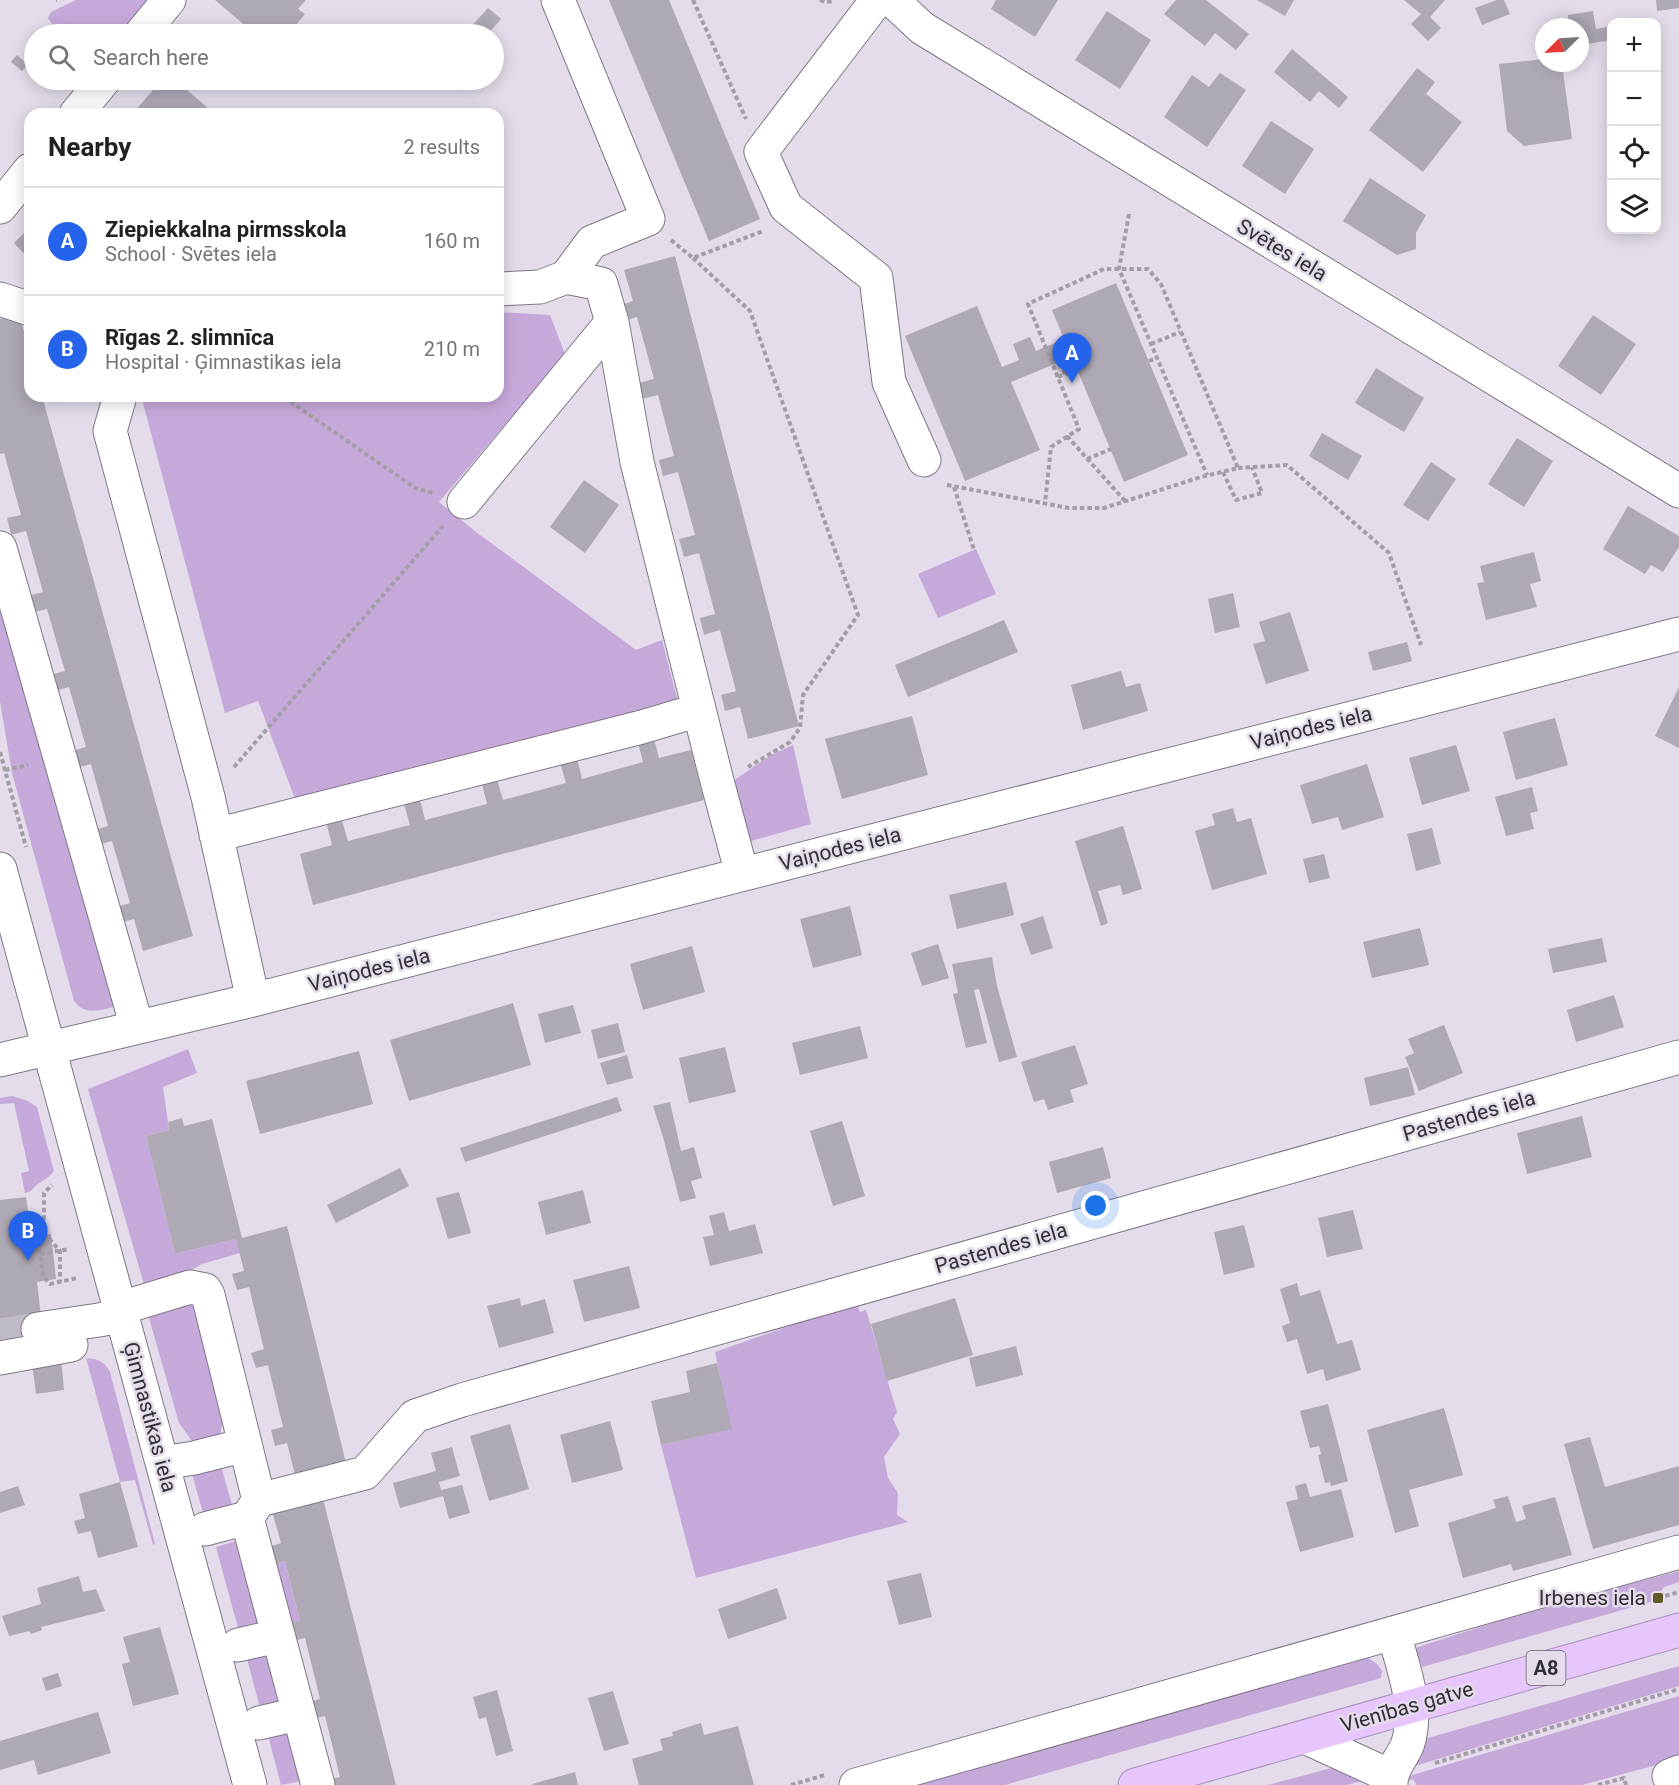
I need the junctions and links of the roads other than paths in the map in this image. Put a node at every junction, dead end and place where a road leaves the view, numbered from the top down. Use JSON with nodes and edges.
{"nodes":[{"id":1,"x":169,"y":0,"type":"edge"},
{"id":2,"x":558,"y":0,"type":"edge"},
{"id":3,"x":877,"y":0,"type":"edge"},
{"id":4,"x":892,"y":0,"type":"edge"},
{"id":5,"x":149,"y":24,"type":"edge"},
{"id":6,"x":96,"y":90,"type":"edge"},
{"id":7,"x":81,"y":108,"type":"edge"},
{"id":8,"x":24,"y":177,"type":"edge"},
{"id":9,"x":0,"y":207,"type":"edge"},
{"id":10,"x":566,"y":277,"type":"junction"},
{"id":11,"x":504,"y":289,"type":"edge"},
{"id":12,"x":0,"y":299,"type":"edge"},
{"id":13,"x":24,"y":307,"type":"edge"},
{"id":14,"x":612,"y":322,"type":"junction"},
{"id":15,"x":118,"y":402,"type":"edge"},
{"id":16,"x":924,"y":460,"type":"road end"},
{"id":17,"x":1679,"y":491,"type":"edge"},
{"id":18,"x":465,"y":502,"type":"road end"},
{"id":19,"x":0,"y":548,"type":"edge"},
{"id":20,"x":1679,"y":634,"type":"edge"},
{"id":21,"x":699,"y":710,"type":"junction"},
{"id":22,"x":216,"y":835,"type":"junction"},
{"id":23,"x":0,"y":869,"type":"edge"},
{"id":24,"x":742,"y":874,"type":"junction"},
{"id":25,"x":253,"y":1000,"type":"junction"},
{"id":26,"x":137,"y":1028,"type":"junction"},
{"id":27,"x":49,"y":1050,"type":"junction"},
{"id":28,"x":1679,"y":1057,"type":"edge"},
{"id":29,"x":0,"y":1060,"type":"edge"},
{"id":30,"x":124,"y":1319,"type":"junction"},
{"id":31,"x":38,"y":1329,"type":"tunnel mouth"},
{"id":32,"x":0,"y":1358,"type":"edge"},
{"id":33,"x":245,"y":1445,"type":"junction"},
{"id":34,"x":163,"y":1462,"type":"junction"},
{"id":35,"x":253,"y":1509,"type":"junction"},
{"id":36,"x":205,"y":1529,"type":"dead end"},
{"id":37,"x":1679,"y":1552,"type":"edge"},
{"id":38,"x":1679,"y":1630,"type":"edge"},
{"id":39,"x":1394,"y":1634,"type":"junction"},
{"id":40,"x":278,"y":1636,"type":"junction"},
{"id":41,"x":238,"y":1645,"type":"dead end"},
{"id":42,"x":1413,"y":1706,"type":"junction"},
{"id":43,"x":298,"y":1714,"type":"junction"},
{"id":44,"x":259,"y":1723,"type":"dead end"},
{"id":45,"x":1305,"y":1737,"type":"junction"},
{"id":46,"x":1391,"y":1780,"type":"edge"},
{"id":47,"x":250,"y":1785,"type":"edge"},
{"id":48,"x":318,"y":1785,"type":"edge"},
{"id":49,"x":856,"y":1785,"type":"edge"},
{"id":50,"x":1136,"y":1785,"type":"edge"}],
"edges":[{"from":1,"to":5,"type":"street"},
{"from":2,"to":10,"type":"street"},
{"from":3,"to":16,"type":"street"},
{"from":4,"to":17,"type":"street","name":"Svētes iela"},
{"from":6,"to":7,"type":"street"},
{"from":8,"to":9,"type":"street"},
{"from":10,"to":11,"type":"street"},
{"from":10,"to":14,"type":"street"},
{"from":12,"to":13,"type":"street"},
{"from":14,"to":18,"type":"street"},
{"from":14,"to":21,"type":"street"},
{"from":15,"to":22,"type":"street"},
{"from":19,"to":26,"type":"street"},
{"from":20,"to":24,"type":"street","name":"Vaiņodes iela"},
{"from":21,"to":22,"type":"street"},
{"from":21,"to":24,"type":"street"},
{"from":22,"to":25,"type":"street"},
{"from":23,"to":27,"type":"street","name":"Ģimnastikas iela"},
{"from":24,"to":25,"type":"street","name":"Vaiņodes iela"},
{"from":25,"to":26,"type":"street","name":"Vaiņodes iela"},
{"from":26,"to":27,"type":"street","name":"Vaiņodes iela"},
{"from":27,"to":29,"type":"street","name":"Vaiņodes iela"},
{"from":27,"to":30,"type":"street","name":"Ģimnastikas iela"},
{"from":28,"to":35,"type":"street","name":"Pastendes iela"},
{"from":30,"to":31,"type":"street"},
{"from":30,"to":32,"type":"street"},
{"from":30,"to":33,"type":"street"},
{"from":30,"to":34,"type":"street","name":"Ģimnastikas iela"},
{"from":33,"to":34,"type":"street"},
{"from":33,"to":35,"type":"street"},
{"from":34,"to":47,"type":"street","name":"Ģimnastikas iela"},
{"from":35,"to":36,"type":"street","name":"Pastendes iela"},
{"from":35,"to":40,"type":"street"},
{"from":37,"to":39,"type":"street"},
{"from":38,"to":42,"type":"highway","name":"Vienības gatve","number":"A8"},
{"from":39,"to":42,"type":"street"},
{"from":39,"to":49,"type":"street"},
{"from":40,"to":41,"type":"street"},
{"from":40,"to":43,"type":"street"},
{"from":42,"to":45,"type":"highway","name":"Vienības gatve","number":"A8"},
{"from":42,"to":46,"type":"street"},
{"from":43,"to":44,"type":"street"},
{"from":43,"to":48,"type":"street"},
{"from":45,"to":46,"type":"street"},
{"from":45,"to":50,"type":"highway","name":"Vienības gatve","number":"A8"}]}
